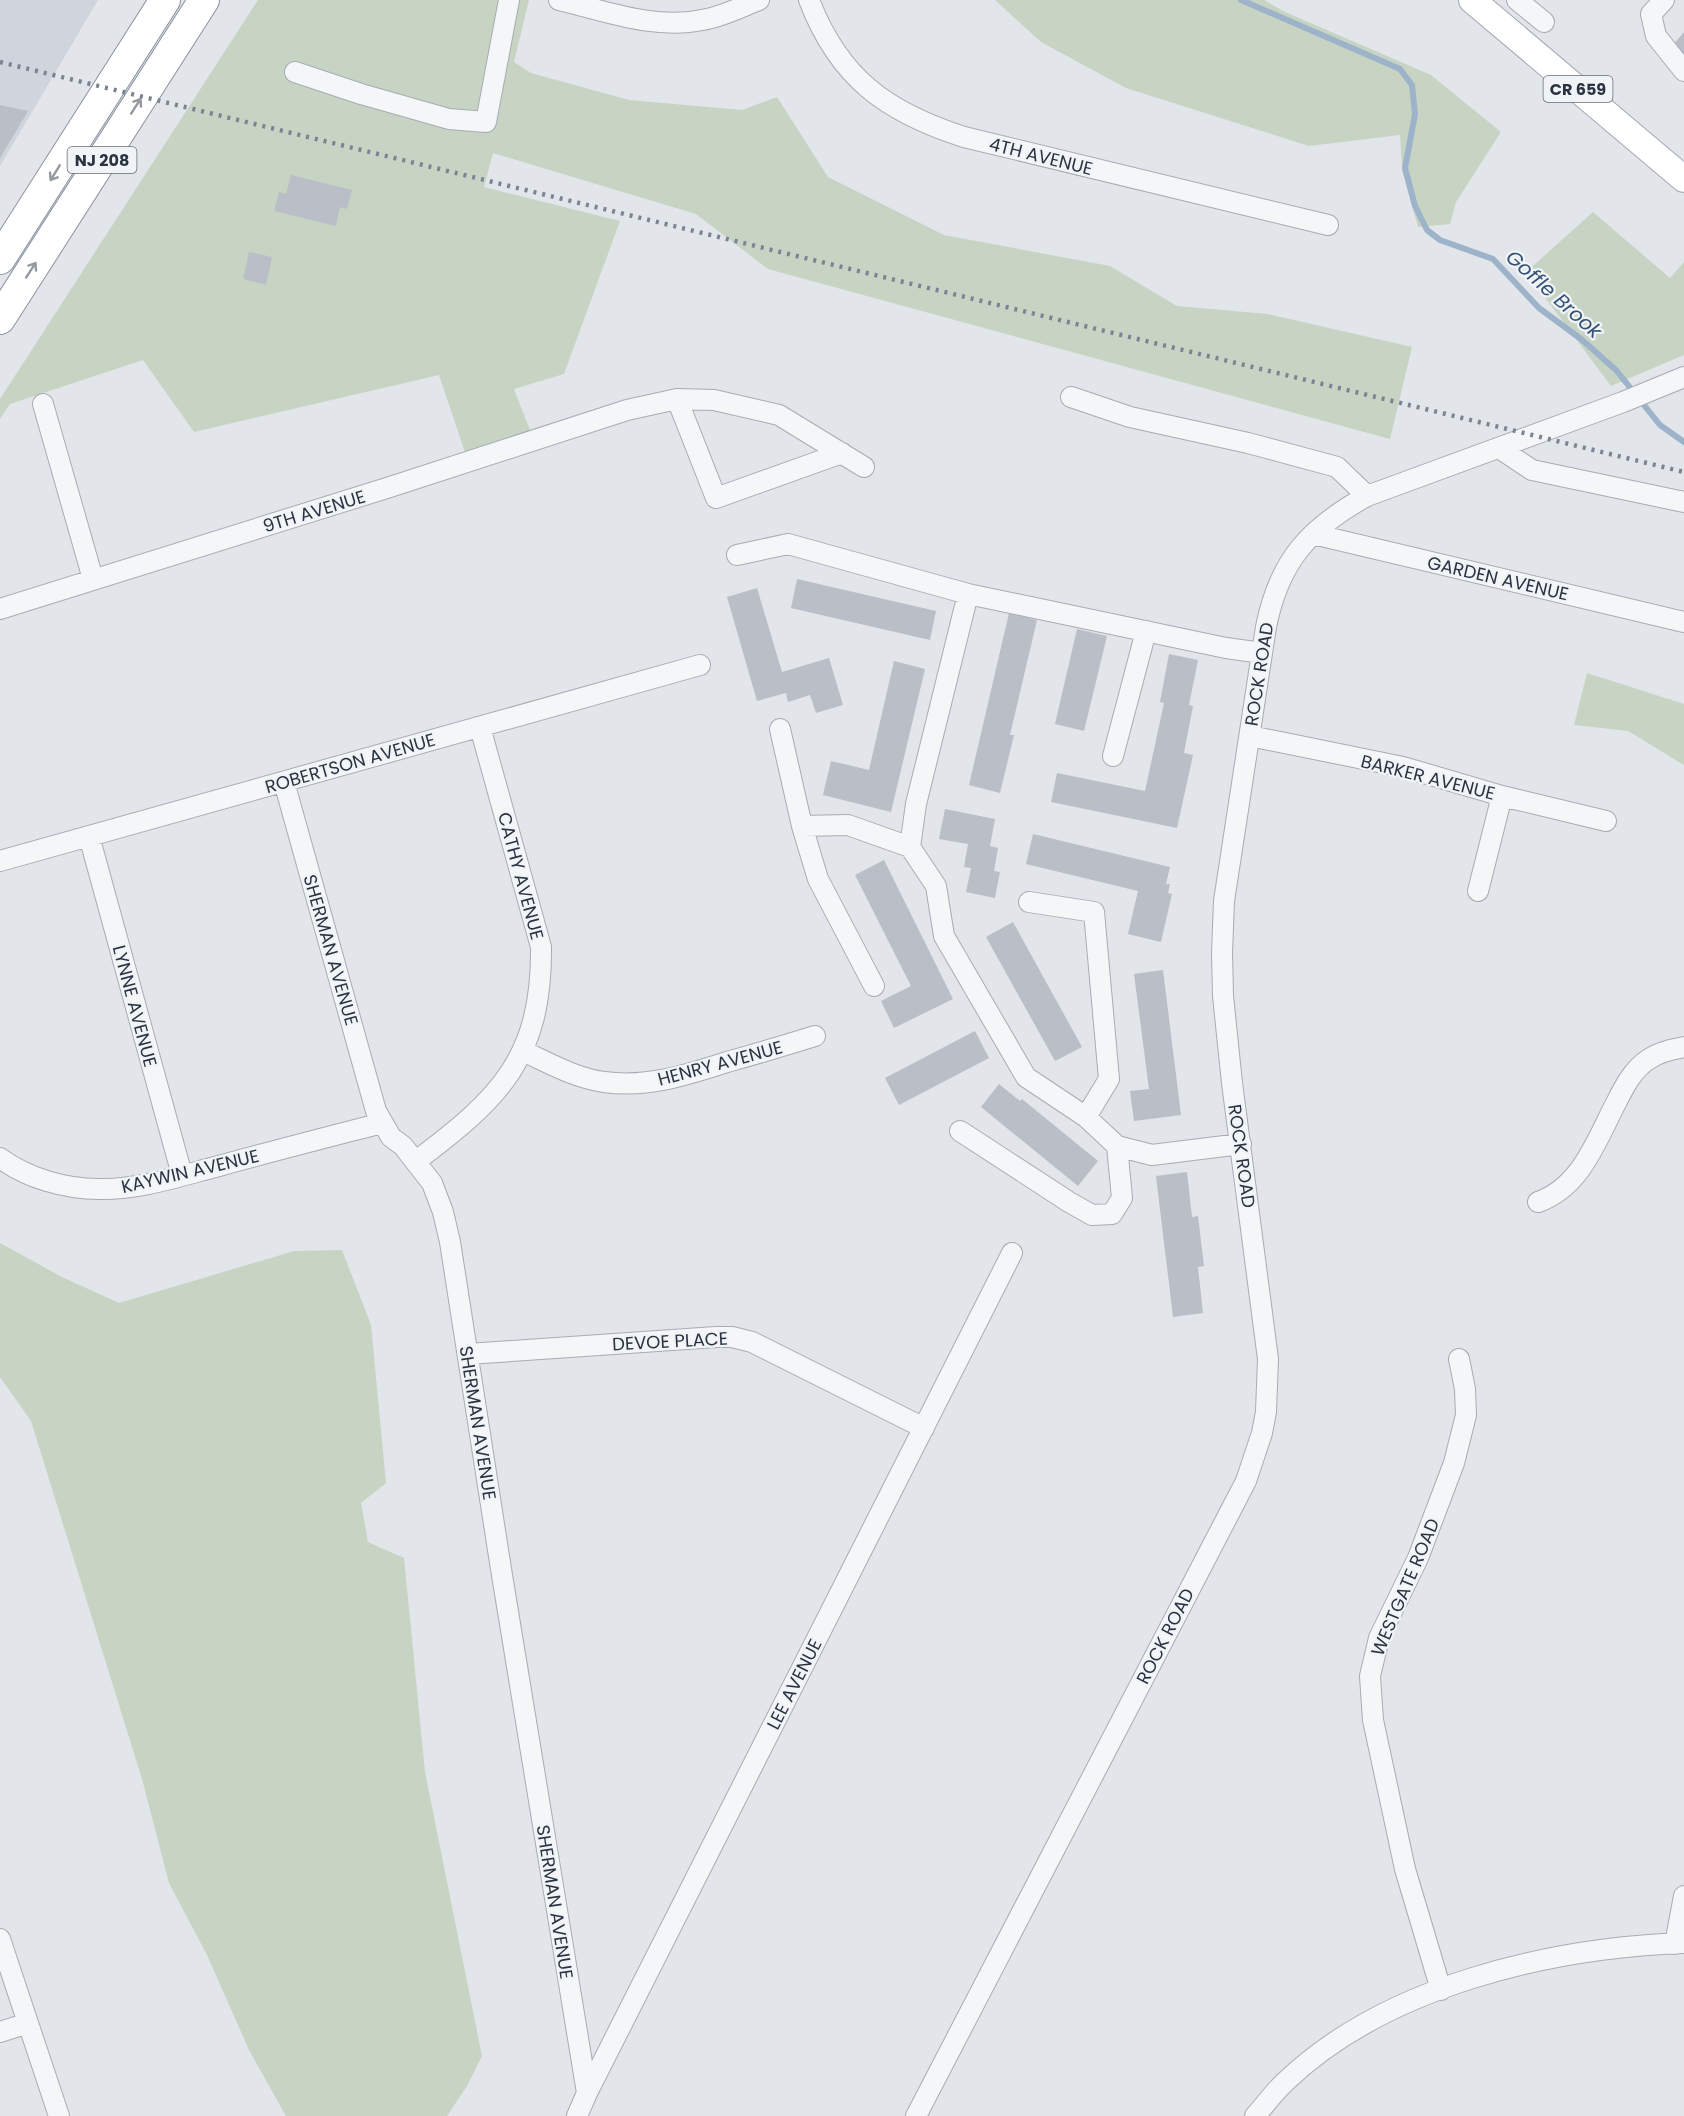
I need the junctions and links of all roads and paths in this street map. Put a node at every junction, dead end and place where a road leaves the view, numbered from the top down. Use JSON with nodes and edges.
{"nodes":[{"id":1,"x":165,"y":0,"type":"edge"},
{"id":2,"x":204,"y":0,"type":"edge"},
{"id":3,"x":509,"y":0,"type":"edge"},
{"id":4,"x":559,"y":0,"type":"edge"},
{"id":5,"x":759,"y":0,"type":"edge"},
{"id":6,"x":809,"y":0,"type":"edge"},
{"id":7,"x":1517,"y":0,"type":"edge"},
{"id":8,"x":1664,"y":0,"type":"edge"},
{"id":9,"x":1476,"y":1,"type":"edge"},
{"id":10,"x":1544,"y":22,"type":"dead end"},
{"id":11,"x":1684,"y":71,"type":"edge"},
{"id":12,"x":295,"y":72,"type":"dead end"},
{"id":13,"x":1684,"y":179,"type":"edge"},
{"id":14,"x":1328,"y":225,"type":"dead end"},
{"id":15,"x":0,"y":260,"type":"edge"},
{"id":16,"x":0,"y":319,"type":"edge"},
{"id":17,"x":1684,"y":377,"type":"edge"},
{"id":18,"x":1071,"y":397,"type":"dead end"},
{"id":19,"x":677,"y":399,"type":"junction"},
{"id":20,"x":43,"y":404,"type":"dead end"},
{"id":21,"x":1499,"y":448,"type":"junction"},
{"id":22,"x":842,"y":453,"type":"junction"},
{"id":23,"x":864,"y":466,"type":"dead end"},
{"id":24,"x":1367,"y":496,"type":"junction"},
{"id":25,"x":1684,"y":502,"type":"edge"},
{"id":26,"x":1313,"y":534,"type":"junction"},
{"id":27,"x":737,"y":555,"type":"dead end"},
{"id":28,"x":93,"y":579,"type":"junction"},
{"id":29,"x":968,"y":594,"type":"junction"},
{"id":30,"x":0,"y":609,"type":"edge"},
{"id":31,"x":1684,"y":622,"type":"edge"},
{"id":32,"x":1146,"y":631,"type":"junction"},
{"id":33,"x":1262,"y":653,"type":"junction"},
{"id":34,"x":700,"y":665,"type":"dead end"},
{"id":35,"x":480,"y":727,"type":"junction"},
{"id":36,"x":780,"y":729,"type":"dead end"},
{"id":37,"x":1250,"y":736,"type":"junction"},
{"id":38,"x":1113,"y":756,"type":"dead end"},
{"id":39,"x":284,"y":782,"type":"junction"},
{"id":40,"x":1502,"y":796,"type":"junction"},
{"id":41,"x":1606,"y":821,"type":"dead end"},
{"id":42,"x":802,"y":826,"type":"junction"},
{"id":43,"x":89,"y":836,"type":"junction"},
{"id":44,"x":910,"y":847,"type":"junction"},
{"id":45,"x":0,"y":861,"type":"edge"},
{"id":46,"x":1478,"y":891,"type":"dead end"},
{"id":47,"x":1029,"y":902,"type":"dead end"},
{"id":48,"x":873,"y":986,"type":"dead end"},
{"id":49,"x":815,"y":1036,"type":"dead end"},
{"id":50,"x":1684,"y":1047,"type":"edge"},
{"id":51,"x":522,"y":1051,"type":"junction"},
{"id":52,"x":1086,"y":1117,"type":"junction"},
{"id":53,"x":382,"y":1123,"type":"junction"},
{"id":54,"x":960,"y":1131,"type":"dead end"},
{"id":55,"x":1241,"y":1144,"type":"junction"},
{"id":56,"x":1117,"y":1146,"type":"junction"},
{"id":57,"x":0,"y":1158,"type":"edge"},
{"id":58,"x":416,"y":1161,"type":"junction"},
{"id":59,"x":182,"y":1175,"type":"junction"},
{"id":60,"x":1538,"y":1202,"type":"dead end"},
{"id":61,"x":1012,"y":1253,"type":"dead end"},
{"id":62,"x":468,"y":1354,"type":"junction"},
{"id":63,"x":1459,"y":1359,"type":"dead end"},
{"id":64,"x":924,"y":1428,"type":"junction"},
{"id":65,"x":1684,"y":1896,"type":"edge"},
{"id":66,"x":0,"y":1939,"type":"edge"},
{"id":67,"x":1679,"y":1943,"type":"edge"},
{"id":68,"x":1441,"y":1990,"type":"junction"},
{"id":69,"x":28,"y":2023,"type":"junction"},
{"id":70,"x":0,"y":2032,"type":"edge"},
{"id":71,"x":587,"y":2093,"type":"junction"},
{"id":72,"x":59,"y":2116,"type":"edge"},
{"id":73,"x":577,"y":2116,"type":"edge"},
{"id":74,"x":916,"y":2116,"type":"edge"},
{"id":75,"x":1255,"y":2116,"type":"edge"}],
"edges":[{"from":1,"to":15,"type":"highway","number":"NJ 208","one_way":true},
{"from":16,"to":2,"type":"highway","number":"NJ 208","one_way":true},
{"from":3,"to":12,"type":"street"},
{"from":4,"to":5,"type":"street"},
{"from":6,"to":14,"type":"street","name":"4TH AVENUE"},
{"from":7,"to":10,"type":"street"},
{"from":8,"to":11,"type":"street"},
{"from":9,"to":13,"type":"main road","number":"CR 659"},
{"from":17,"to":21,"type":"street","name":"ROCK ROAD"},
{"from":18,"to":24,"type":"street"},
{"from":19,"to":22,"type":"street","name":"9TH AVENUE"},
{"from":19,"to":22,"type":"street"},
{"from":19,"to":28,"type":"street","name":"9TH AVENUE"},
{"from":20,"to":28,"type":"street"},
{"from":21,"to":24,"type":"street","name":"ROCK ROAD"},
{"from":21,"to":25,"type":"street"},
{"from":22,"to":23,"type":"street","name":"9TH AVENUE"},
{"from":24,"to":26,"type":"street","name":"ROCK ROAD"},
{"from":26,"to":31,"type":"street","name":"GARDEN AVENUE"},
{"from":26,"to":33,"type":"street","name":"ROCK ROAD"},
{"from":27,"to":29,"type":"street"},
{"from":28,"to":30,"type":"street","name":"9TH AVENUE"},
{"from":29,"to":32,"type":"street"},
{"from":29,"to":44,"type":"street"},
{"from":32,"to":33,"type":"street"},
{"from":32,"to":38,"type":"street"},
{"from":33,"to":37,"type":"street","name":"ROCK ROAD"},
{"from":34,"to":35,"type":"street","name":"ROBERTSON AVENUE"},
{"from":35,"to":39,"type":"street","name":"ROBERTSON AVENUE"},
{"from":35,"to":51,"type":"street","name":"CATHY AVENUE"},
{"from":36,"to":42,"type":"street"},
{"from":37,"to":40,"type":"street","name":"BARKER AVENUE"},
{"from":37,"to":55,"type":"street","name":"ROCK ROAD"},
{"from":39,"to":43,"type":"street","name":"ROBERTSON AVENUE"},
{"from":39,"to":53,"type":"street","name":"SHERMAN AVENUE"},
{"from":40,"to":41,"type":"street","name":"BARKER AVENUE"},
{"from":40,"to":46,"type":"street"},
{"from":42,"to":44,"type":"street"},
{"from":42,"to":48,"type":"street"},
{"from":43,"to":45,"type":"street","name":"ROBERTSON AVENUE"},
{"from":43,"to":59,"type":"street","name":"LYNNE AVENUE"},
{"from":44,"to":52,"type":"street"},
{"from":47,"to":52,"type":"street"},
{"from":49,"to":51,"type":"street","name":"HENRY AVENUE"},
{"from":50,"to":60,"type":"street"},
{"from":51,"to":58,"type":"street","name":"CATHY AVENUE"},
{"from":52,"to":56,"type":"street"},
{"from":53,"to":58,"type":"street","name":"SHERMAN AVENUE"},
{"from":53,"to":59,"type":"street","name":"KAYWIN AVENUE"},
{"from":54,"to":56,"type":"street"},
{"from":55,"to":56,"type":"street"},
{"from":55,"to":74,"type":"street","name":"ROCK ROAD"},
{"from":57,"to":59,"type":"street","name":"KAYWIN AVENUE"},
{"from":58,"to":62,"type":"street","name":"SHERMAN AVENUE"},
{"from":61,"to":64,"type":"street","name":"LEE AVENUE"},
{"from":62,"to":64,"type":"street","name":"DEVOE PLACE"},
{"from":62,"to":71,"type":"street","name":"SHERMAN AVENUE"},
{"from":63,"to":68,"type":"street","name":"WESTGATE ROAD"},
{"from":64,"to":71,"type":"street","name":"LEE AVENUE"},
{"from":65,"to":67,"type":"street"},
{"from":66,"to":69,"type":"street"},
{"from":67,"to":68,"type":"street"},
{"from":68,"to":75,"type":"street"},
{"from":69,"to":70,"type":"street"},
{"from":69,"to":72,"type":"street"},
{"from":71,"to":73,"type":"street","name":"LEE AVENUE"}]}
